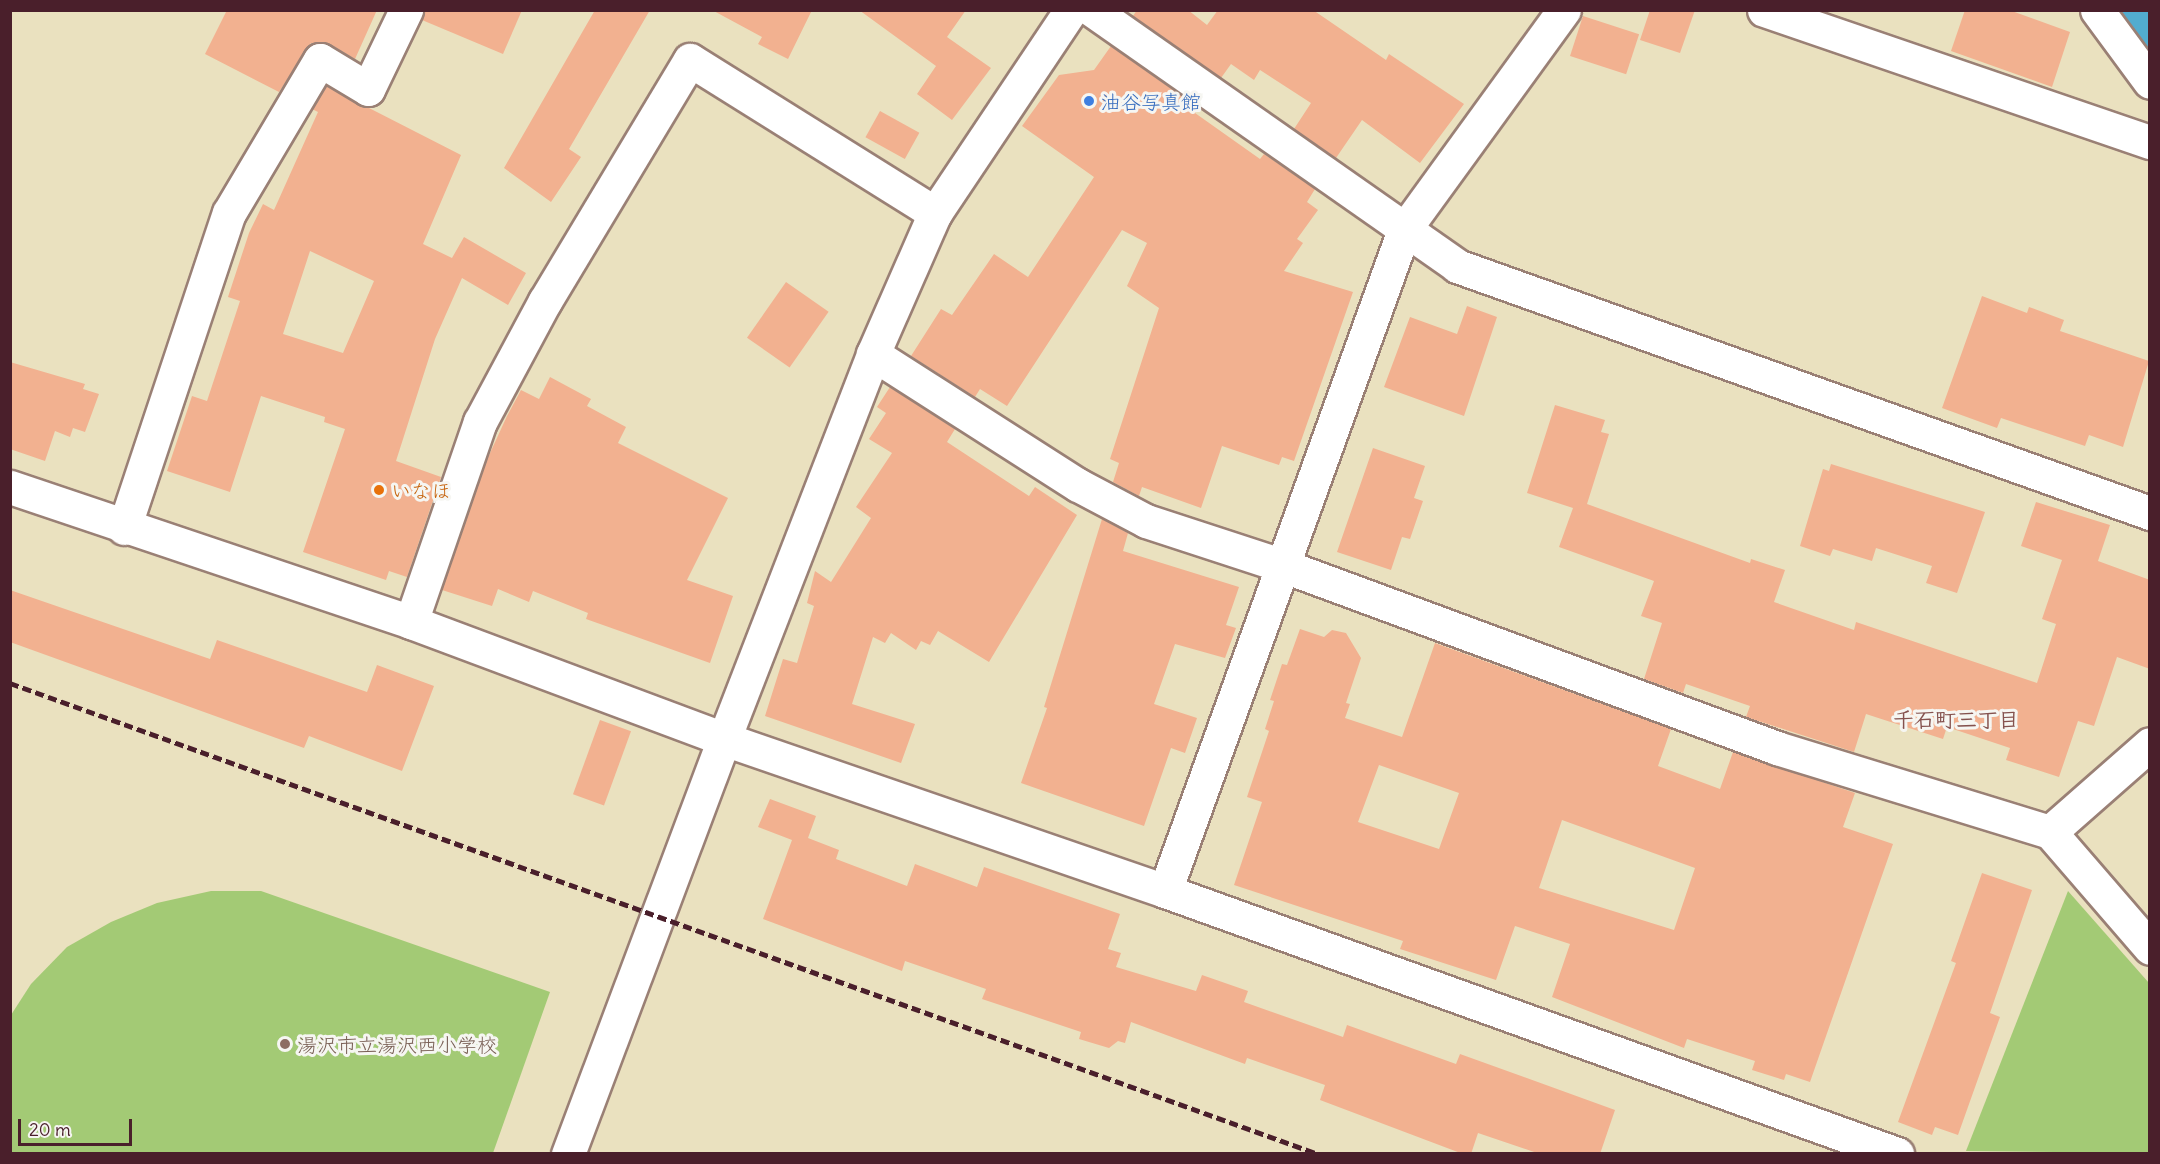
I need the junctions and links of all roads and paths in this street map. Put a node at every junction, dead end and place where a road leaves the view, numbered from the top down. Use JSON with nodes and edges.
{"nodes":[{"id":1,"x":406,"y":10,"type":"edge"},
{"id":2,"x":1071,"y":10,"type":"edge"},
{"id":3,"x":1092,"y":10,"type":"edge"},
{"id":4,"x":1564,"y":10,"type":"edge"},
{"id":5,"x":1764,"y":10,"type":"edge"},
{"id":6,"x":2097,"y":10,"type":"edge"},
{"id":7,"x":2150,"y":82,"type":"edge"},
{"id":8,"x":2150,"y":142,"type":"edge"},
{"id":9,"x":935,"y":213,"type":"junction"},
{"id":10,"x":1404,"y":230,"type":"junction"},
{"id":11,"x":873,"y":354,"type":"junction"},
{"id":12,"x":10,"y":487,"type":"edge"},
{"id":13,"x":2150,"y":513,"type":"edge"},
{"id":14,"x":124,"y":528,"type":"junction"},
{"id":15,"x":1284,"y":566,"type":"junction"},
{"id":16,"x":411,"y":622,"type":"junction"},
{"id":17,"x":724,"y":739,"type":"junction"},
{"id":18,"x":2150,"y":744,"type":"edge"},
{"id":19,"x":2050,"y":832,"type":"junction"},
{"id":20,"x":1165,"y":891,"type":"junction"},
{"id":21,"x":2150,"y":948,"type":"edge"},
{"id":22,"x":568,"y":1154,"type":"edge"},
{"id":23,"x":1897,"y":1154,"type":"edge"}],
"edges":[{"from":1,"to":14,"type":"street"},
{"from":2,"to":9,"type":"street"},
{"from":3,"to":10,"type":"street"},
{"from":4,"to":10,"type":"street"},
{"from":5,"to":8,"type":"street"},
{"from":6,"to":7,"type":"street"},
{"from":9,"to":11,"type":"street"},
{"from":9,"to":16,"type":"street"},
{"from":10,"to":13,"type":"street"},
{"from":10,"to":15,"type":"street"},
{"from":11,"to":15,"type":"street"},
{"from":11,"to":17,"type":"street"},
{"from":12,"to":14,"type":"street"},
{"from":14,"to":16,"type":"street"},
{"from":15,"to":19,"type":"street"},
{"from":15,"to":20,"type":"street"},
{"from":16,"to":17,"type":"street"},
{"from":17,"to":20,"type":"street"},
{"from":17,"to":22,"type":"street"},
{"from":18,"to":19,"type":"street"},
{"from":19,"to":21,"type":"street"},
{"from":20,"to":23,"type":"street"}]}
